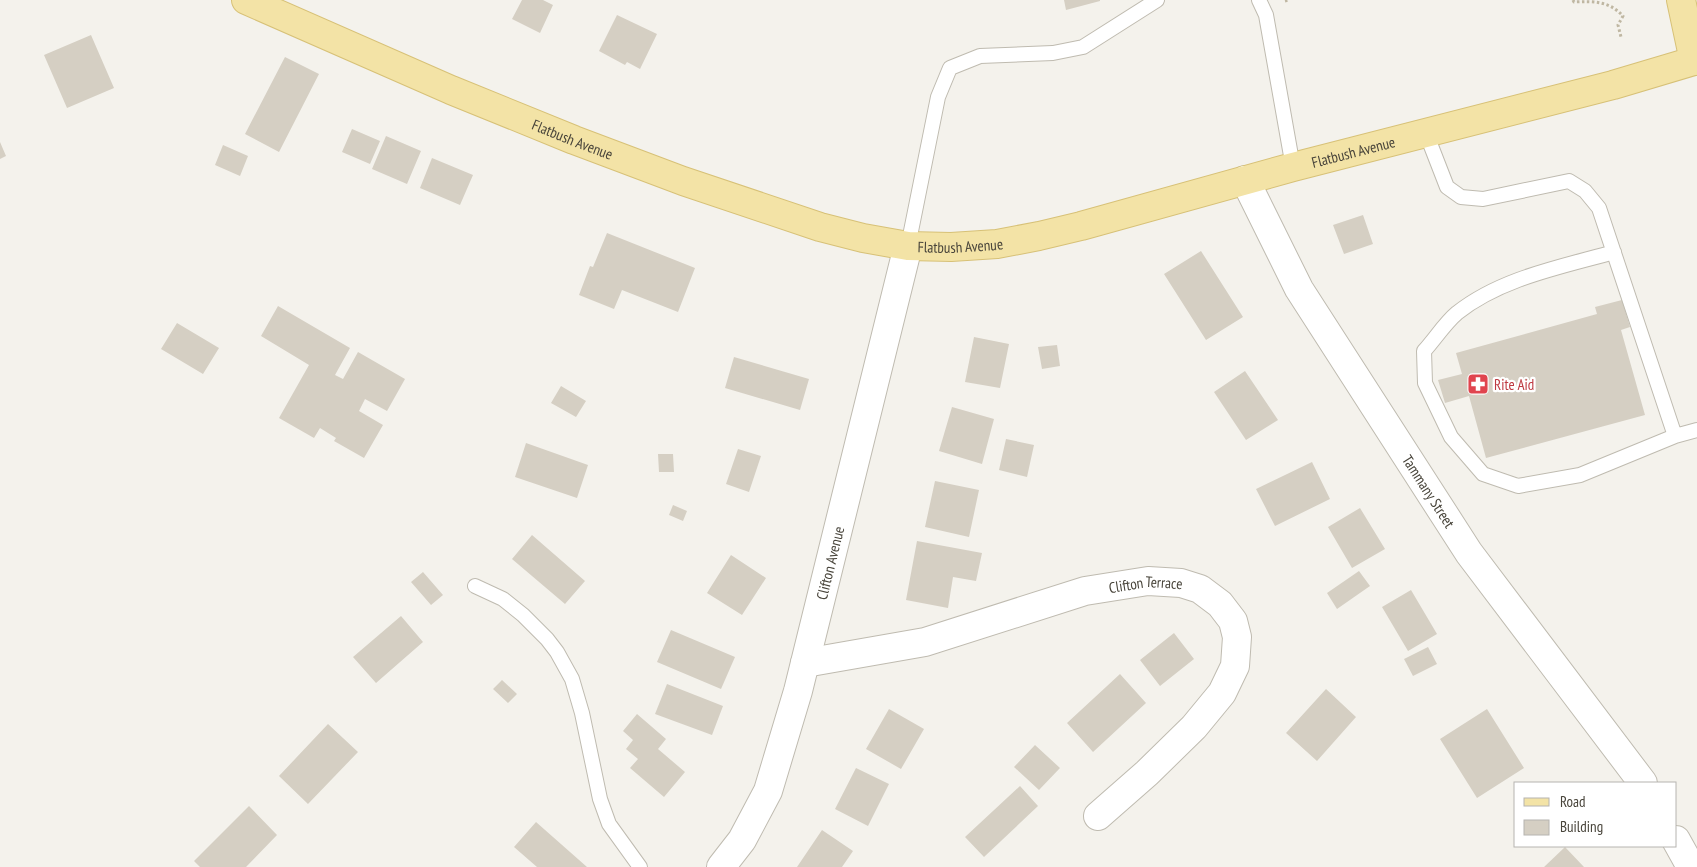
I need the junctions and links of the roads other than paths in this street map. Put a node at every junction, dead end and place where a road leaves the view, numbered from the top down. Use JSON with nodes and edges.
{"nodes":[{"id":1,"x":246,"y":0,"type":"edge"},
{"id":2,"x":1158,"y":0,"type":"edge"},
{"id":3,"x":1259,"y":0,"type":"edge"},
{"id":4,"x":1681,"y":0,"type":"edge"},
{"id":5,"x":1696,"y":61,"type":"edge"},
{"id":6,"x":1426,"y":133,"type":"junction"},
{"id":7,"x":1293,"y":167,"type":"junction"},
{"id":8,"x":1245,"y":180,"type":"junction"},
{"id":9,"x":908,"y":246,"type":"junction"},
{"id":10,"x":1614,"y":252,"type":"junction"},
{"id":11,"x":1697,"y":430,"type":"edge"},
{"id":12,"x":1675,"y":436,"type":"junction"},
{"id":13,"x":475,"y":586,"type":"dead end"},
{"id":14,"x":805,"y":663,"type":"junction"},
{"id":15,"x":1642,"y":782,"type":"edge"},
{"id":16,"x":1098,"y":816,"type":"dead end"},
{"id":17,"x":1677,"y":842,"type":"edge"},
{"id":18,"x":640,"y":867,"type":"edge"},
{"id":19,"x":721,"y":867,"type":"edge"},
{"id":20,"x":1691,"y":867,"type":"edge"}],
"edges":[{"from":1,"to":9,"type":"main road","name":"Flatbush Avenue"},
{"from":2,"to":9,"type":"lane"},
{"from":3,"to":7,"type":"lane"},
{"from":4,"to":5,"type":"main road"},
{"from":5,"to":6,"type":"main road","name":"Flatbush Avenue"},
{"from":6,"to":7,"type":"main road","name":"Flatbush Avenue"},
{"from":6,"to":10,"type":"lane"},
{"from":7,"to":8,"type":"main road","name":"Flatbush Avenue"},
{"from":8,"to":9,"type":"main road","name":"Flatbush Avenue"},
{"from":8,"to":15,"type":"street","name":"Tammany Street"},
{"from":9,"to":14,"type":"street","name":"Clifton Avenue"},
{"from":10,"to":12,"type":"lane"},
{"from":10,"to":12,"type":"lane"},
{"from":11,"to":12,"type":"lane"},
{"from":13,"to":18,"type":"lane"},
{"from":14,"to":16,"type":"street","name":"Clifton Terrace"},
{"from":14,"to":19,"type":"street","name":"Clifton Avenue"},
{"from":17,"to":20,"type":"street"}]}
